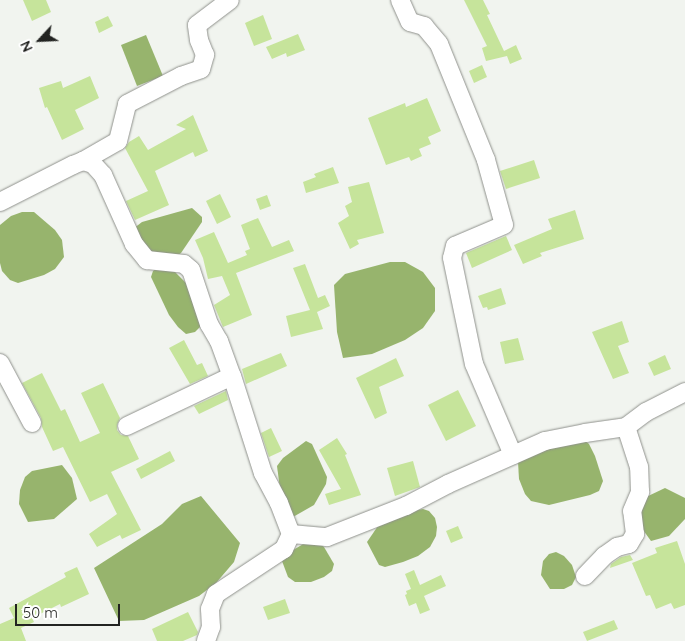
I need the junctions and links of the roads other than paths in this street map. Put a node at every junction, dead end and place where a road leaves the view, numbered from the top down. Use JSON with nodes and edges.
{"nodes":[{"id":1,"x":230,"y":0,"type":"edge"},
{"id":2,"x":400,"y":0,"type":"edge"},
{"id":3,"x":83,"y":162,"type":"junction"},
{"id":4,"x":0,"y":202,"type":"edge"},
{"id":5,"x":0,"y":363,"type":"edge"},
{"id":6,"x":232,"y":376,"type":"junction"},
{"id":7,"x":685,"y":392,"type":"edge"},
{"id":8,"x":32,"y":423,"type":"dead end"},
{"id":9,"x":128,"y":426,"type":"dead end"},
{"id":10,"x":626,"y":428,"type":"junction"},
{"id":11,"x":513,"y":455,"type":"junction"},
{"id":12,"x":291,"y":534,"type":"junction"},
{"id":13,"x":585,"y":576,"type":"dead end"},
{"id":14,"x":206,"y":641,"type":"edge"}],
"edges":[{"from":1,"to":3,"type":"street"},
{"from":2,"to":11,"type":"street"},
{"from":3,"to":4,"type":"street"},
{"from":3,"to":6,"type":"street"},
{"from":5,"to":8,"type":"street"},
{"from":6,"to":9,"type":"street"},
{"from":6,"to":12,"type":"street"},
{"from":7,"to":10,"type":"street"},
{"from":10,"to":11,"type":"street"},
{"from":10,"to":13,"type":"street"},
{"from":11,"to":12,"type":"street"},
{"from":12,"to":14,"type":"street"}]}
